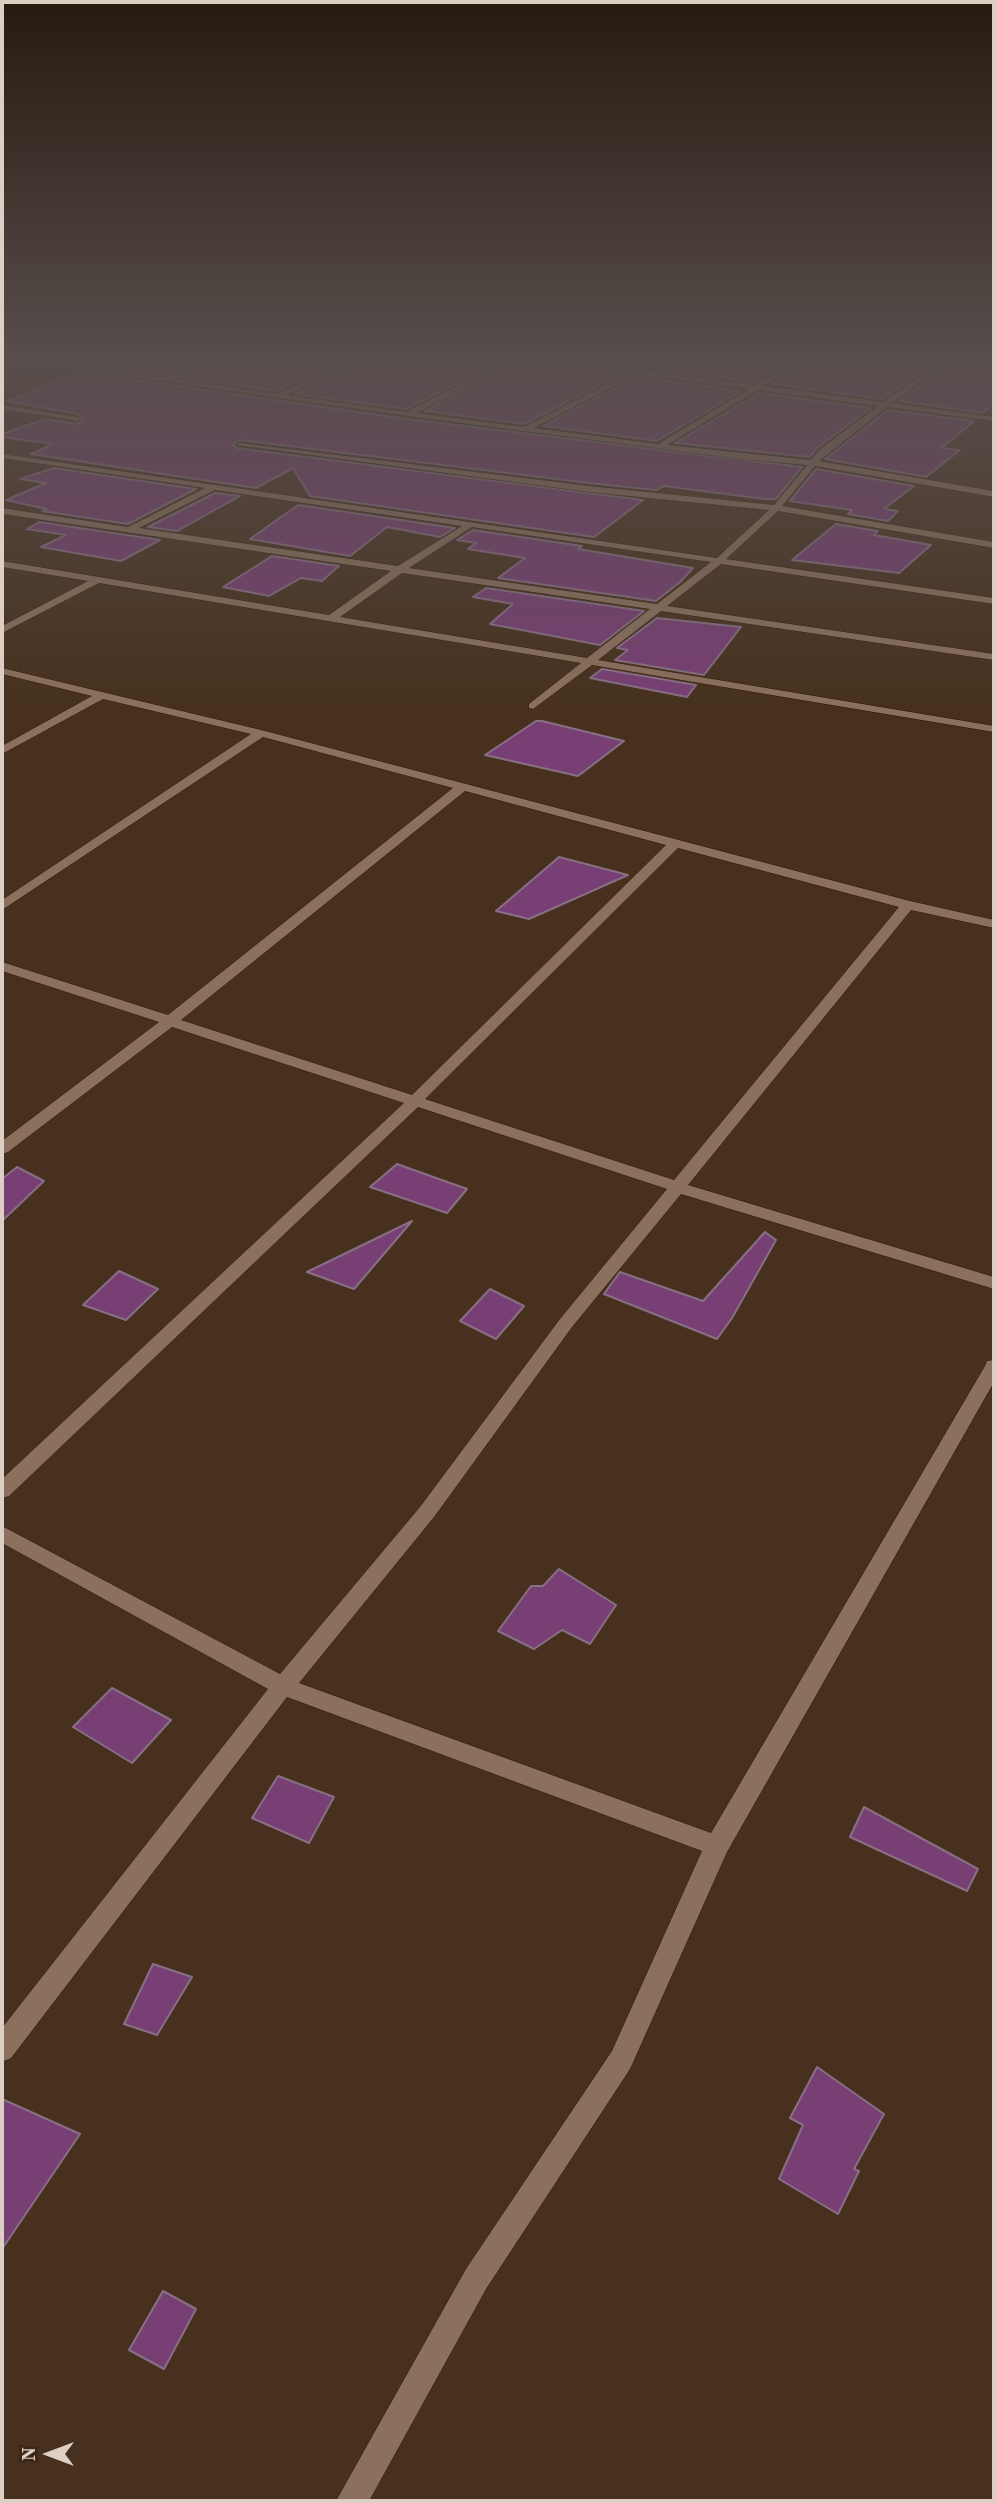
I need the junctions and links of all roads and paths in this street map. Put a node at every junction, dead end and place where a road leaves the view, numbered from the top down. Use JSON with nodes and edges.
{"nodes":[{"id":1,"x":125,"y":475,"type":"edge"},
{"id":2,"x":476,"y":475,"type":"edge"},
{"id":3,"x":804,"y":475,"type":"edge"},
{"id":4,"x":883,"y":475,"type":"edge"},
{"id":5,"x":212,"y":488,"type":"junction"},
{"id":6,"x":994,"y":494,"type":"edge"},
{"id":7,"x":776,"y":508,"type":"junction"},
{"id":8,"x":2,"y":511,"type":"edge"},
{"id":9,"x":470,"y":525,"type":"junction"},
{"id":10,"x":129,"y":530,"type":"junction"},
{"id":11,"x":994,"y":545,"type":"edge"},
{"id":12,"x":721,"y":559,"type":"junction"},
{"id":13,"x":2,"y":564,"type":"edge"},
{"id":14,"x":399,"y":569,"type":"junction"},
{"id":15,"x":97,"y":580,"type":"junction"},
{"id":16,"x":994,"y":601,"type":"edge"},
{"id":17,"x":661,"y":607,"type":"junction"},
{"id":18,"x":329,"y":620,"type":"junction"},
{"id":19,"x":2,"y":630,"type":"edge"},
{"id":20,"x":994,"y":657,"type":"edge"},
{"id":21,"x":591,"y":661,"type":"junction"},
{"id":22,"x":2,"y":671,"type":"edge"},
{"id":23,"x":100,"y":696,"type":"junction"},
{"id":24,"x":533,"y":706,"type":"dead end"},
{"id":25,"x":994,"y":729,"type":"edge"},
{"id":26,"x":261,"y":733,"type":"junction"},
{"id":27,"x":2,"y":751,"type":"edge"},
{"id":28,"x":463,"y":786,"type":"junction"},
{"id":29,"x":676,"y":842,"type":"junction"},
{"id":30,"x":908,"y":905,"type":"junction"},
{"id":31,"x":2,"y":906,"type":"edge"},
{"id":32,"x":994,"y":923,"type":"edge"},
{"id":33,"x":2,"y":966,"type":"edge"},
{"id":34,"x":169,"y":1022,"type":"junction"},
{"id":35,"x":414,"y":1102,"type":"junction"},
{"id":36,"x":2,"y":1149,"type":"edge"},
{"id":37,"x":677,"y":1188,"type":"junction"},
{"id":38,"x":994,"y":1283,"type":"edge"},
{"id":39,"x":994,"y":1366,"type":"edge"},
{"id":40,"x":2,"y":1491,"type":"edge"},
{"id":41,"x":2,"y":1534,"type":"edge"},
{"id":42,"x":283,"y":1686,"type":"junction"},
{"id":43,"x":717,"y":1846,"type":"junction"},
{"id":44,"x":2,"y":2049,"type":"edge"},
{"id":45,"x":352,"y":2501,"type":"edge"}],
"edges":[{"from":1,"to":5,"type":"street"},
{"from":2,"to":7,"type":"street"},
{"from":3,"to":7,"type":"street"},
{"from":4,"to":6,"type":"street"},
{"from":5,"to":9,"type":"street"},
{"from":5,"to":10,"type":"street"},
{"from":7,"to":11,"type":"street"},
{"from":7,"to":12,"type":"street"},
{"from":8,"to":10,"type":"street"},
{"from":9,"to":12,"type":"street"},
{"from":9,"to":14,"type":"street"},
{"from":10,"to":14,"type":"street"},
{"from":12,"to":16,"type":"street"},
{"from":12,"to":17,"type":"street"},
{"from":13,"to":15,"type":"street"},
{"from":14,"to":17,"type":"street"},
{"from":14,"to":18,"type":"street"},
{"from":15,"to":18,"type":"street"},
{"from":15,"to":19,"type":"street"},
{"from":17,"to":20,"type":"street"},
{"from":17,"to":21,"type":"street"},
{"from":18,"to":21,"type":"street"},
{"from":21,"to":24,"type":"street"},
{"from":21,"to":25,"type":"street"},
{"from":22,"to":23,"type":"street"},
{"from":23,"to":26,"type":"street"},
{"from":23,"to":27,"type":"street"},
{"from":26,"to":28,"type":"street"},
{"from":26,"to":31,"type":"street"},
{"from":28,"to":29,"type":"street"},
{"from":28,"to":34,"type":"street"},
{"from":29,"to":30,"type":"street"},
{"from":29,"to":35,"type":"street"},
{"from":30,"to":32,"type":"street"},
{"from":30,"to":37,"type":"street"},
{"from":33,"to":34,"type":"street"},
{"from":34,"to":35,"type":"street"},
{"from":34,"to":36,"type":"street"},
{"from":35,"to":37,"type":"street"},
{"from":35,"to":40,"type":"street"},
{"from":37,"to":38,"type":"street"},
{"from":37,"to":42,"type":"street"},
{"from":39,"to":43,"type":"street"},
{"from":41,"to":42,"type":"street"},
{"from":42,"to":43,"type":"street"},
{"from":42,"to":44,"type":"street"},
{"from":43,"to":45,"type":"street"}]}
